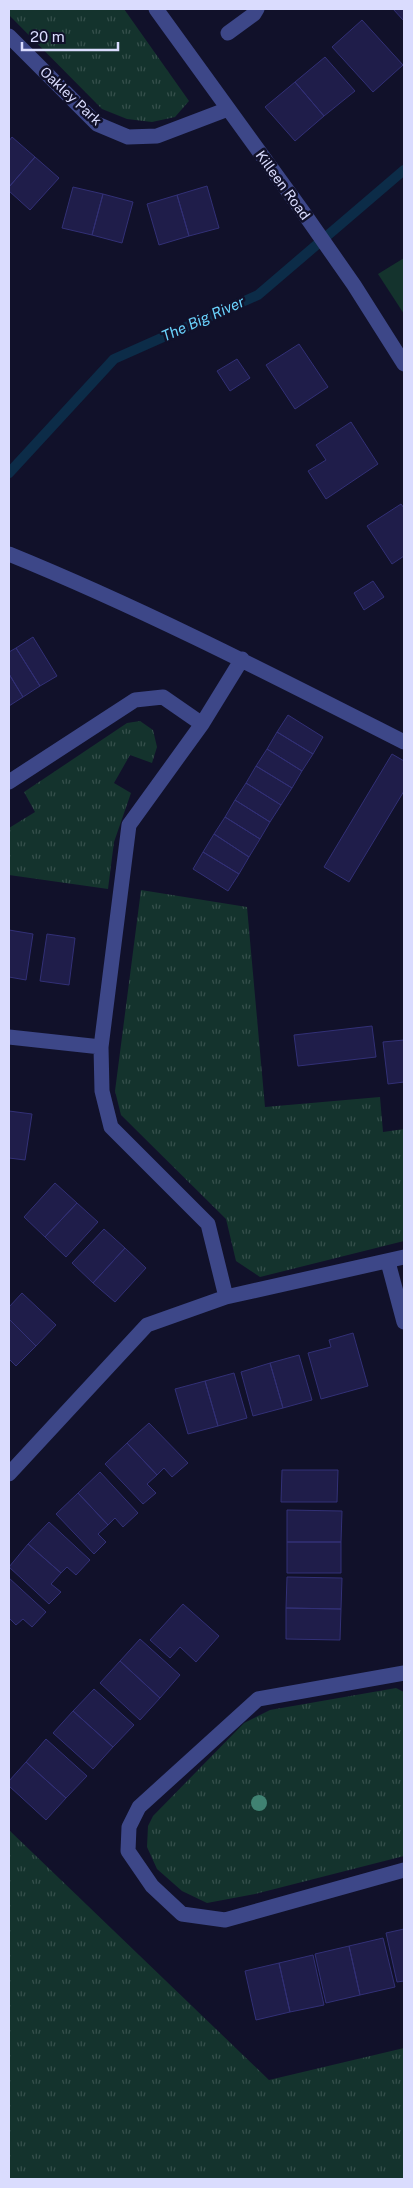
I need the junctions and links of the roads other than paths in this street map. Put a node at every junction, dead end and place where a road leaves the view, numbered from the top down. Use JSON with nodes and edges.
{"nodes":[{"id":1,"x":156,"y":9,"type":"edge"},
{"id":2,"x":257,"y":9,"type":"edge"},
{"id":3,"x":228,"y":33,"type":"dead end"},
{"id":4,"x":9,"y":36,"type":"edge"},
{"id":5,"x":228,"y":109,"type":"junction"},
{"id":6,"x":404,"y":364,"type":"edge"},
{"id":7,"x":9,"y":554,"type":"edge"},
{"id":8,"x":242,"y":659,"type":"junction"},
{"id":9,"x":202,"y":724,"type":"junction"},
{"id":10,"x":404,"y":742,"type":"edge"},
{"id":11,"x":9,"y":782,"type":"edge"},
{"id":12,"x":9,"y":1037,"type":"edge"},
{"id":13,"x":102,"y":1047,"type":"junction"},
{"id":14,"x":404,"y":1257,"type":"edge"},
{"id":15,"x":388,"y":1262,"type":"junction"},
{"id":16,"x":226,"y":1297,"type":"junction"},
{"id":17,"x":404,"y":1322,"type":"edge"},
{"id":18,"x":9,"y":1474,"type":"edge"},
{"id":19,"x":404,"y":1673,"type":"edge"},
{"id":20,"x":404,"y":1870,"type":"edge"}],
"edges":[{"from":1,"to":5,"type":"street","name":"Killeen Road"},
{"from":2,"to":3,"type":"street"},
{"from":4,"to":5,"type":"street","name":"Oakley Park"},
{"from":5,"to":6,"type":"street","name":"Killeen Road"},
{"from":7,"to":8,"type":"street"},
{"from":8,"to":9,"type":"street"},
{"from":8,"to":10,"type":"street"},
{"from":9,"to":11,"type":"street"},
{"from":9,"to":13,"type":"street"},
{"from":12,"to":13,"type":"street"},
{"from":13,"to":16,"type":"street"},
{"from":14,"to":15,"type":"street"},
{"from":15,"to":16,"type":"street"},
{"from":15,"to":17,"type":"street"},
{"from":16,"to":18,"type":"street"},
{"from":19,"to":20,"type":"street"}]}
